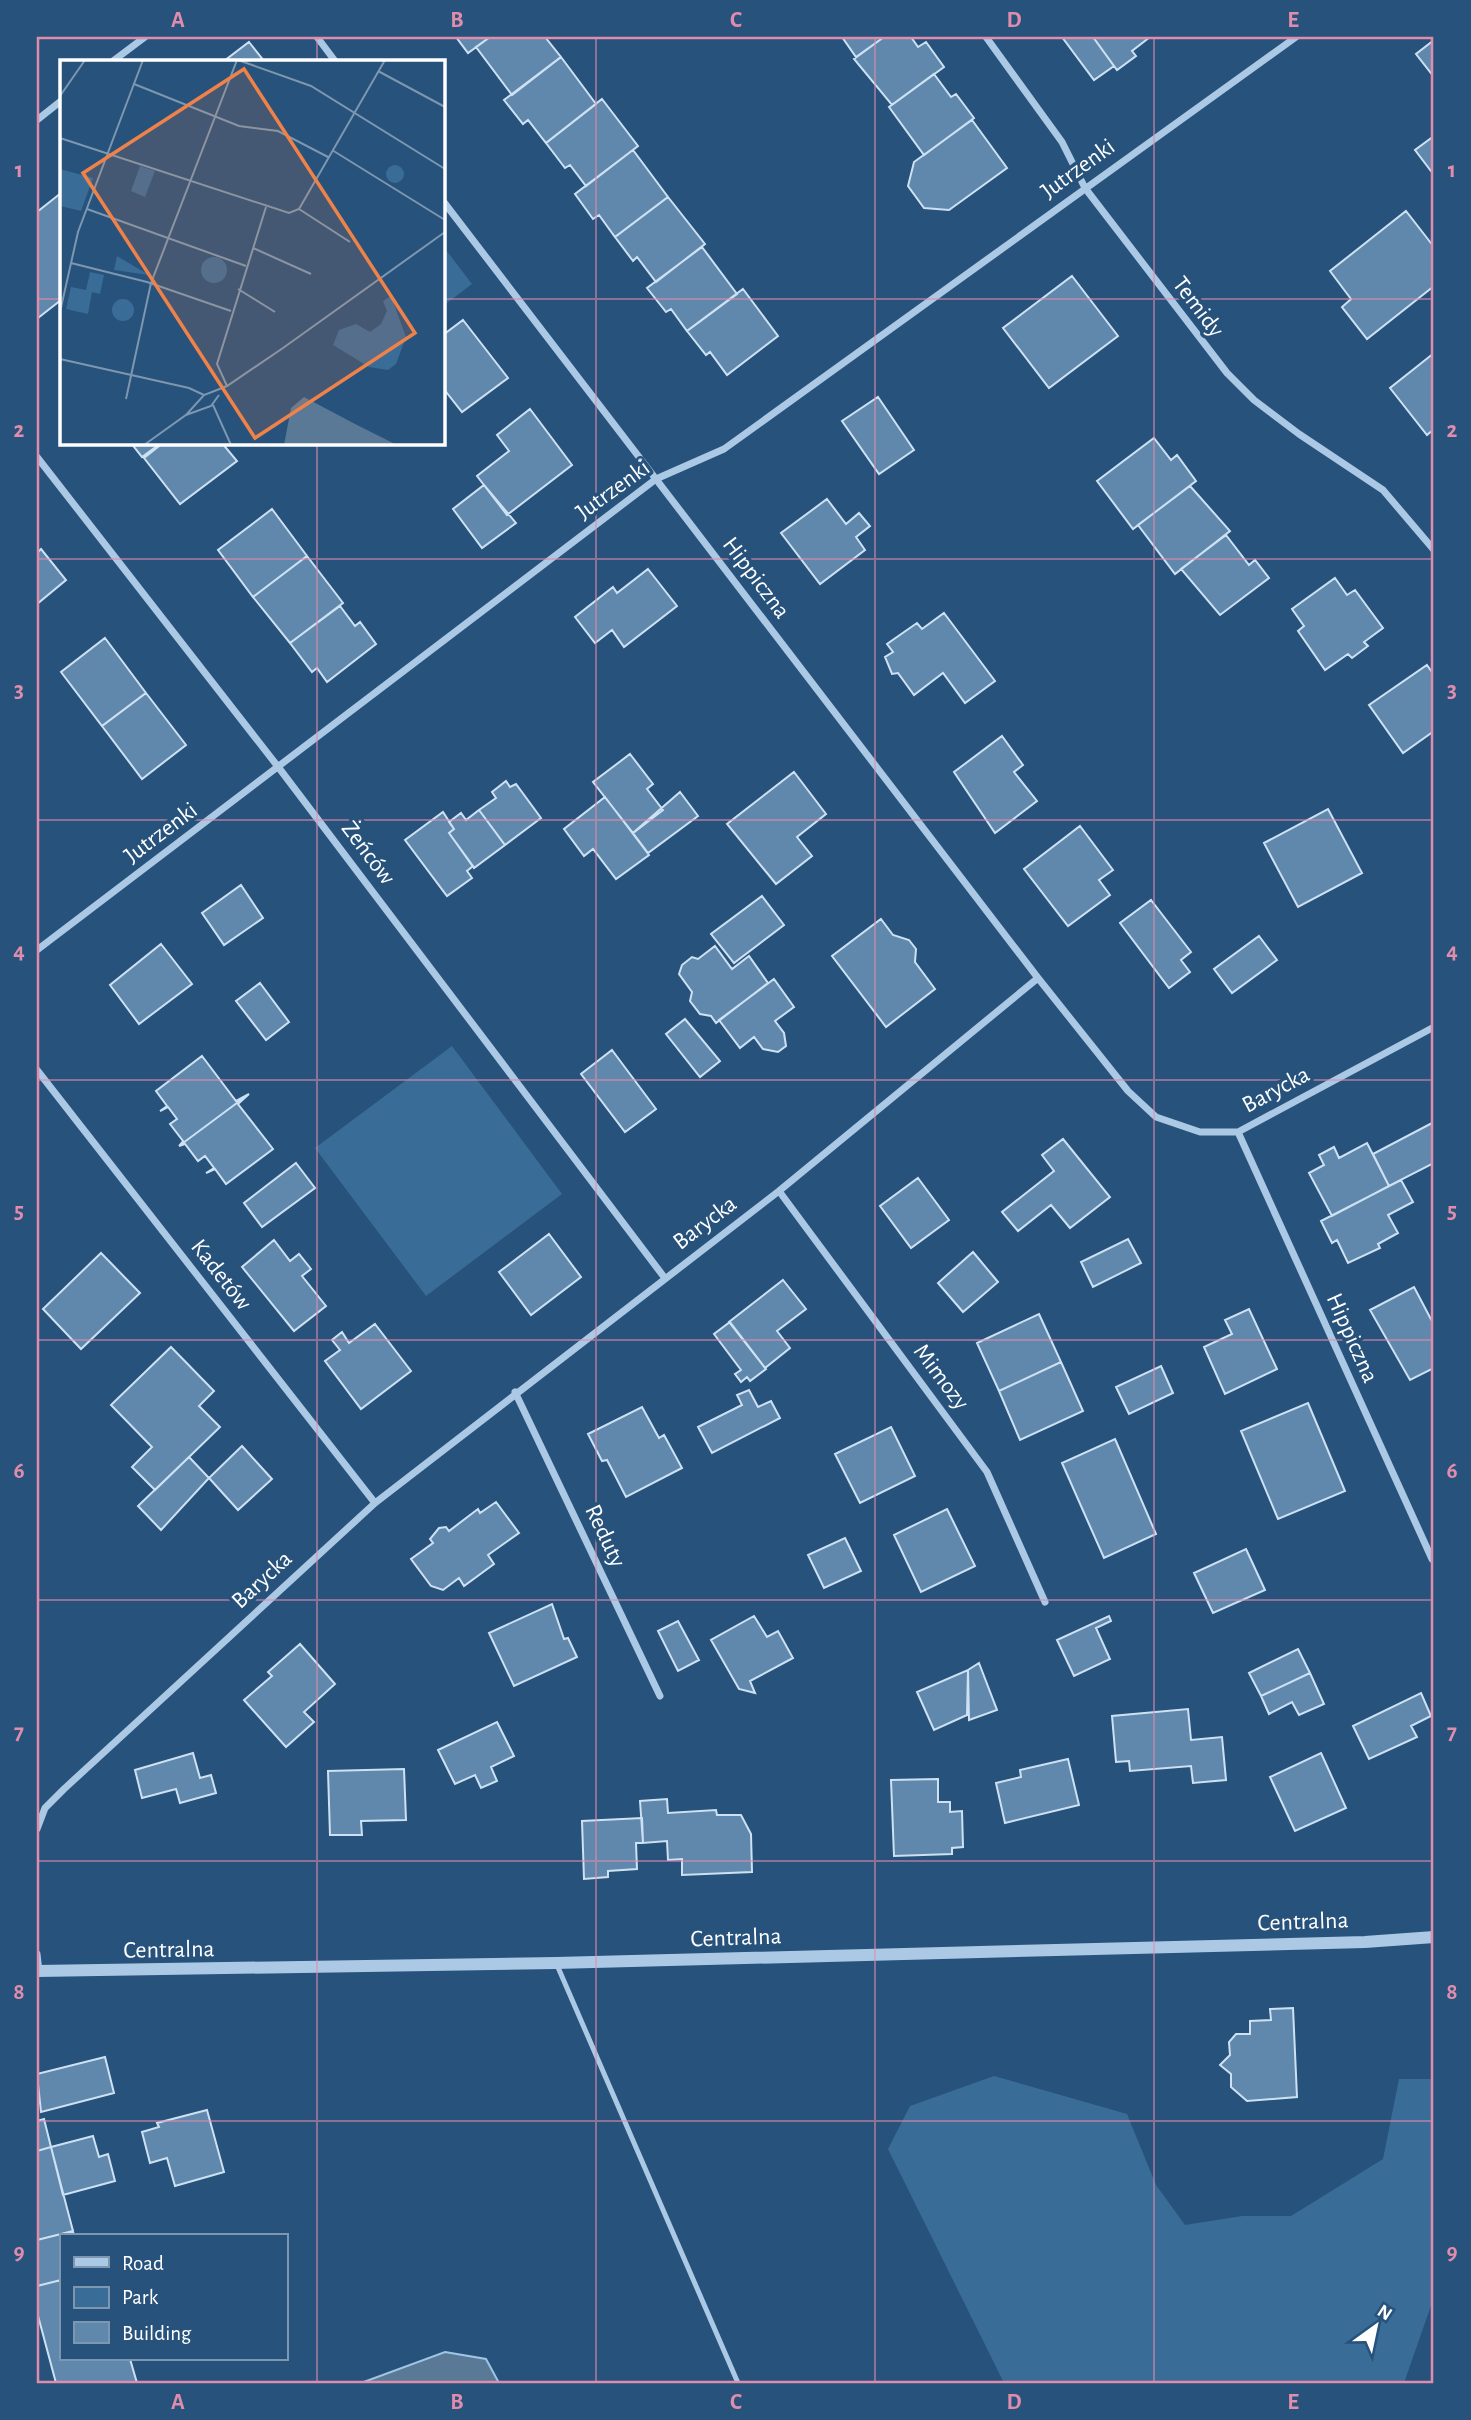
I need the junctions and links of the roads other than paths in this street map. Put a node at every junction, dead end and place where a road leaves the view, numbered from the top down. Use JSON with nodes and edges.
{"nodes":[{"id":1,"x":145,"y":37,"type":"edge"},
{"id":2,"x":317,"y":37,"type":"edge"},
{"id":3,"x":986,"y":37,"type":"edge"},
{"id":4,"x":1296,"y":37,"type":"edge"},
{"id":5,"x":114,"y":60,"type":"edge"},
{"id":6,"x":334,"y":60,"type":"edge"},
{"id":7,"x":60,"y":102,"type":"edge"},
{"id":8,"x":37,"y":120,"type":"edge"},
{"id":9,"x":1085,"y":188,"type":"junction"},
{"id":10,"x":444,"y":202,"type":"edge"},
{"id":11,"x":37,"y":457,"type":"edge"},
{"id":12,"x":656,"y":479,"type":"junction"},
{"id":13,"x":1434,"y":550,"type":"edge"},
{"id":14,"x":279,"y":768,"type":"junction"},
{"id":15,"x":37,"y":950,"type":"edge"},
{"id":16,"x":1038,"y":978,"type":"junction"},
{"id":17,"x":1434,"y":1027,"type":"edge"},
{"id":18,"x":37,"y":1070,"type":"edge"},
{"id":19,"x":1238,"y":1132,"type":"junction"},
{"id":20,"x":779,"y":1191,"type":"junction"},
{"id":21,"x":664,"y":1277,"type":"junction"},
{"id":22,"x":515,"y":1392,"type":"junction"},
{"id":23,"x":374,"y":1503,"type":"junction"},
{"id":24,"x":1432,"y":1559,"type":"dead end"},
{"id":25,"x":1045,"y":1602,"type":"dead end"},
{"id":26,"x":660,"y":1696,"type":"dead end"},
{"id":27,"x":37,"y":1829,"type":"edge"},
{"id":28,"x":1434,"y":1937,"type":"edge"},
{"id":29,"x":37,"y":1954,"type":"edge"},
{"id":30,"x":556,"y":1963,"type":"junction"},
{"id":31,"x":37,"y":1973,"type":"edge"},
{"id":32,"x":738,"y":2383,"type":"edge"}],
"edges":[{"from":1,"to":5,"type":"street"},
{"from":2,"to":6,"type":"street"},
{"from":3,"to":9,"type":"street","name":"Temidy"},
{"from":4,"to":9,"type":"street","name":"Jutrzenki"},
{"from":7,"to":8,"type":"street"},
{"from":9,"to":12,"type":"street","name":"Jutrzenki"},
{"from":9,"to":13,"type":"street","name":"Temidy"},
{"from":10,"to":12,"type":"street","name":"Hippiczna"},
{"from":11,"to":14,"type":"street","name":"Żeńców"},
{"from":12,"to":14,"type":"street","name":"Jutrzenki"},
{"from":12,"to":16,"type":"street","name":"Hippiczna"},
{"from":14,"to":15,"type":"street","name":"Jutrzenki"},
{"from":14,"to":21,"type":"street","name":"Żeńców"},
{"from":16,"to":19,"type":"street","name":"Barycka"},
{"from":16,"to":20,"type":"street","name":"Barycka"},
{"from":17,"to":19,"type":"street","name":"Barycka"},
{"from":18,"to":23,"type":"street","name":"Kadetów"},
{"from":19,"to":24,"type":"street","name":"Hippiczna"},
{"from":20,"to":21,"type":"street","name":"Barycka"},
{"from":20,"to":25,"type":"street","name":"Mimozy"},
{"from":21,"to":22,"type":"street","name":"Barycka"},
{"from":22,"to":23,"type":"street","name":"Barycka"},
{"from":22,"to":26,"type":"street","name":"Reduty"},
{"from":23,"to":27,"type":"street","name":"Barycka"},
{"from":28,"to":30,"type":"street","name":"Centralna"},
{"from":29,"to":31,"type":"street"},
{"from":30,"to":31,"type":"street","name":"Centralna"},
{"from":30,"to":32,"type":"lane"}]}
